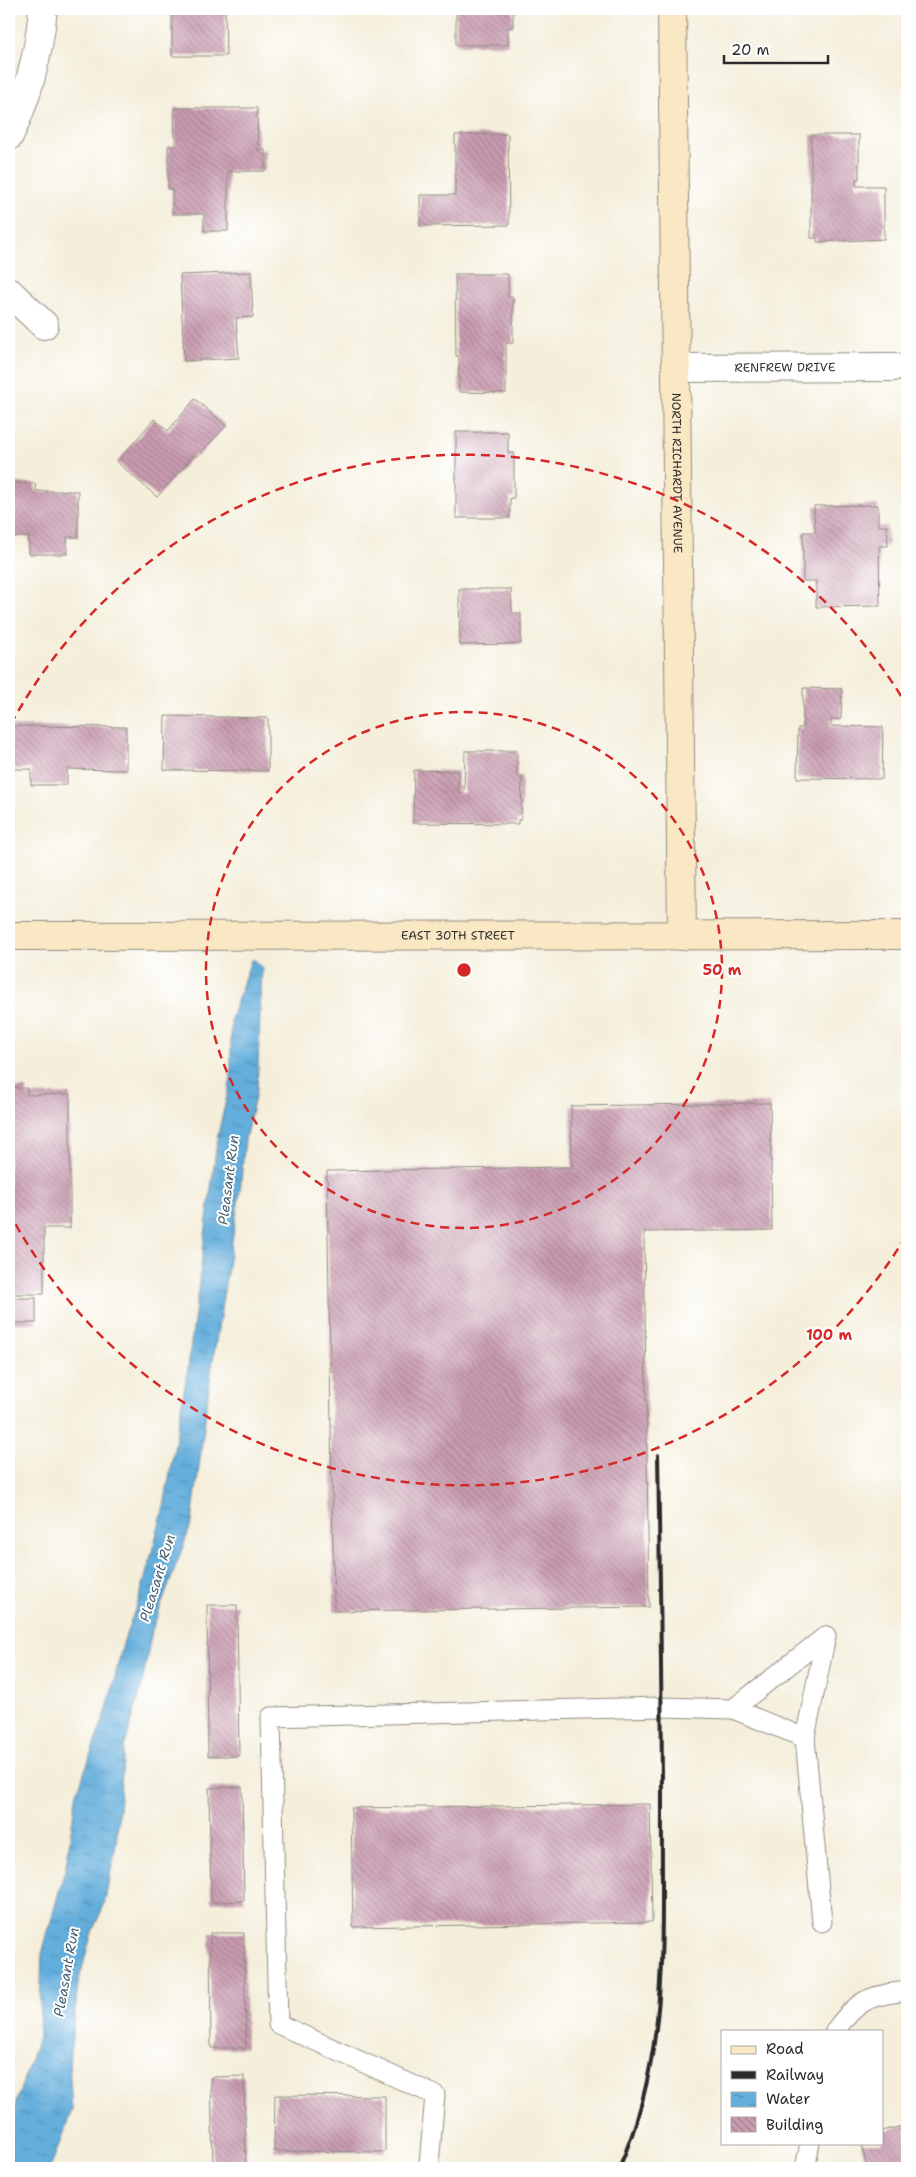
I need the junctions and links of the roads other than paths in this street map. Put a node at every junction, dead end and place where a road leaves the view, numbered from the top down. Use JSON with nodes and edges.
{"nodes":[{"id":1,"x":43,"y":9,"type":"edge"},
{"id":2,"x":672,"y":9,"type":"edge"},
{"id":3,"x":9,"y":136,"type":"edge"},
{"id":4,"x":9,"y":292,"type":"edge"},
{"id":5,"x":44,"y":325,"type":"dead end"},
{"id":6,"x":893,"y":367,"type":"dead end"},
{"id":7,"x":676,"y":368,"type":"junction"},
{"id":8,"x":907,"y":935,"type":"edge"},
{"id":9,"x":9,"y":936,"type":"edge"},
{"id":10,"x":682,"y":936,"type":"junction"},
{"id":11,"x":733,"y":1709,"type":"junction"},
{"id":12,"x":805,"y":1738,"type":"junction"},
{"id":13,"x":822,"y":1922,"type":"dead end"},
{"id":14,"x":907,"y":1991,"type":"edge"},
{"id":15,"x":836,"y":2030,"type":"edge"},
{"id":16,"x":810,"y":2144,"type":"edge"},
{"id":17,"x":426,"y":2168,"type":"edge"},
{"id":18,"x":805,"y":2168,"type":"edge"}],
"edges":[{"from":1,"to":3,"type":"street"},
{"from":2,"to":7,"type":"street","name":"NORTH RICHARDT AVENUE"},
{"from":4,"to":5,"type":"street"},
{"from":6,"to":7,"type":"street","name":"RENFREW DRIVE"},
{"from":7,"to":10,"type":"street","name":"NORTH RICHARDT AVENUE"},
{"from":8,"to":10,"type":"street","name":"EAST 30TH STREET"},
{"from":9,"to":10,"type":"street","name":"EAST 30TH STREET"},
{"from":11,"to":12,"type":"lane"},
{"from":11,"to":12,"type":"lane"},
{"from":11,"to":17,"type":"lane"},
{"from":12,"to":13,"type":"lane"},
{"from":14,"to":15,"type":"lane"},
{"from":16,"to":18,"type":"lane"}]}
